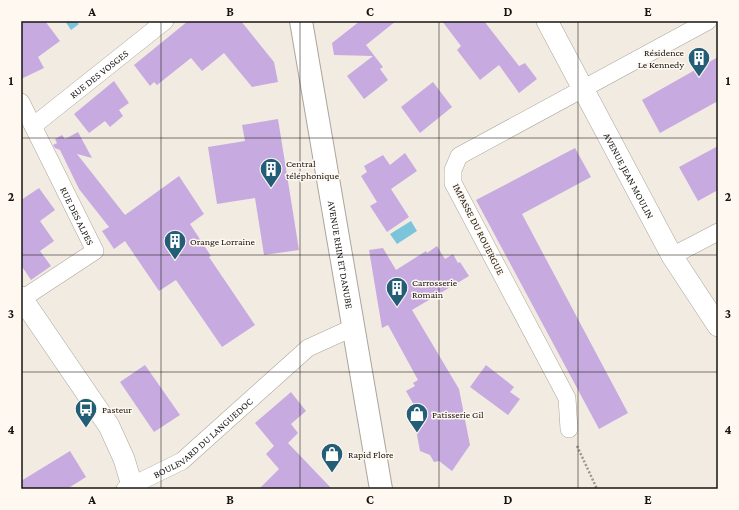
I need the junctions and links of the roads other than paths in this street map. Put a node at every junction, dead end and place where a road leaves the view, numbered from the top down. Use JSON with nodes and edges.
{"nodes":[{"id":1,"x":165,"y":21,"type":"edge"},
{"id":2,"x":301,"y":21,"type":"edge"},
{"id":3,"x":547,"y":21,"type":"edge"},
{"id":4,"x":708,"y":21,"type":"edge"},
{"id":5,"x":584,"y":89,"type":"junction"},
{"id":6,"x":21,"y":102,"type":"edge"},
{"id":7,"x":33,"y":126,"type":"junction"},
{"id":8,"x":718,"y":232,"type":"edge"},
{"id":9,"x":672,"y":256,"type":"junction"},
{"id":10,"x":22,"y":298,"type":"edge"},
{"id":11,"x":718,"y":326,"type":"edge"},
{"id":12,"x":352,"y":328,"type":"junction"},
{"id":13,"x":569,"y":429,"type":"road end"},
{"id":14,"x":130,"y":488,"type":"edge"},
{"id":15,"x":381,"y":489,"type":"edge"}],
"edges":[{"from":1,"to":7,"type":"street","name":"RUE DES VOSGES"},
{"from":2,"to":12,"type":"main road","name":"AVENUE RHIN ET DANUBE"},
{"from":3,"to":5,"type":"street","name":"AVENUE JEAN MOULIN"},
{"from":4,"to":5,"type":"street","name":"IMPASSE DU ROUERGUE"},
{"from":5,"to":9,"type":"street","name":"AVENUE JEAN MOULIN"},
{"from":5,"to":13,"type":"street","name":"IMPASSE DU ROUERGUE"},
{"from":6,"to":7,"type":"street","name":"RUE DES ALPES"},
{"from":7,"to":10,"type":"street","name":"RUE DES ALPES"},
{"from":8,"to":9,"type":"street"},
{"from":9,"to":11,"type":"street","name":"AVENUE JEAN MOULIN"},
{"from":10,"to":14,"type":"street","name":"BOULEVARD DU LANGUEDOC"},
{"from":12,"to":14,"type":"street","name":"BOULEVARD DU LANGUEDOC"},
{"from":12,"to":15,"type":"main road","name":"AVENUE RHIN ET DANUBE"}]}
